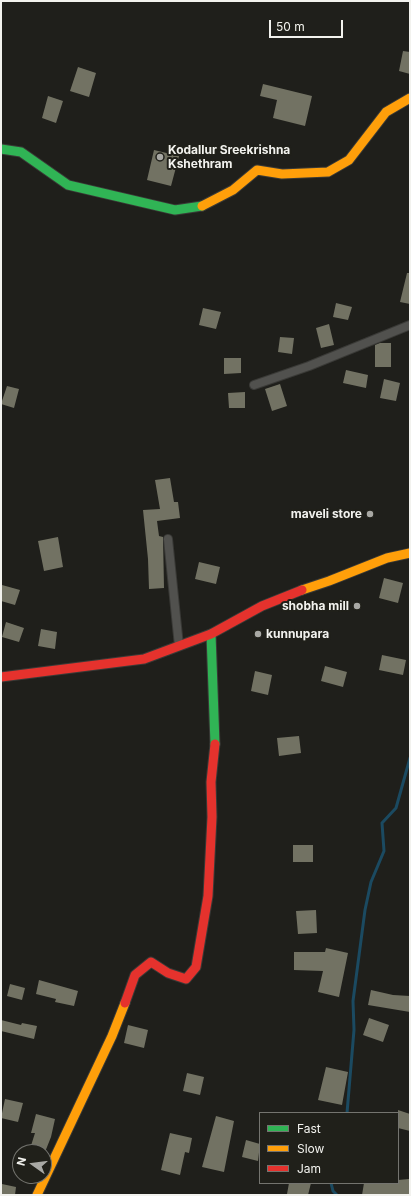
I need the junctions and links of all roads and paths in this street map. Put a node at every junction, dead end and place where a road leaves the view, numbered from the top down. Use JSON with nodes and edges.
{"nodes":[{"id":1,"x":410,"y":98,"type":"edge"},
{"id":2,"x":1,"y":148,"type":"edge"},
{"id":3,"x":410,"y":325,"type":"edge"},
{"id":4,"x":254,"y":385,"type":"dead end"},
{"id":5,"x":168,"y":539,"type":"dead end"},
{"id":6,"x":410,"y":553,"type":"edge"},
{"id":7,"x":210,"y":634,"type":"junction"},
{"id":8,"x":179,"y":646,"type":"junction"},
{"id":9,"x":1,"y":677,"type":"edge"},
{"id":10,"x":36,"y":1195,"type":"edge"}],
"edges":[{"from":1,"to":2,"type":"street"},
{"from":3,"to":4,"type":"street"},
{"from":5,"to":8,"type":"street"},
{"from":6,"to":7,"type":"street"},
{"from":7,"to":8,"type":"street"},
{"from":7,"to":10,"type":"street"},
{"from":8,"to":9,"type":"street"}]}
